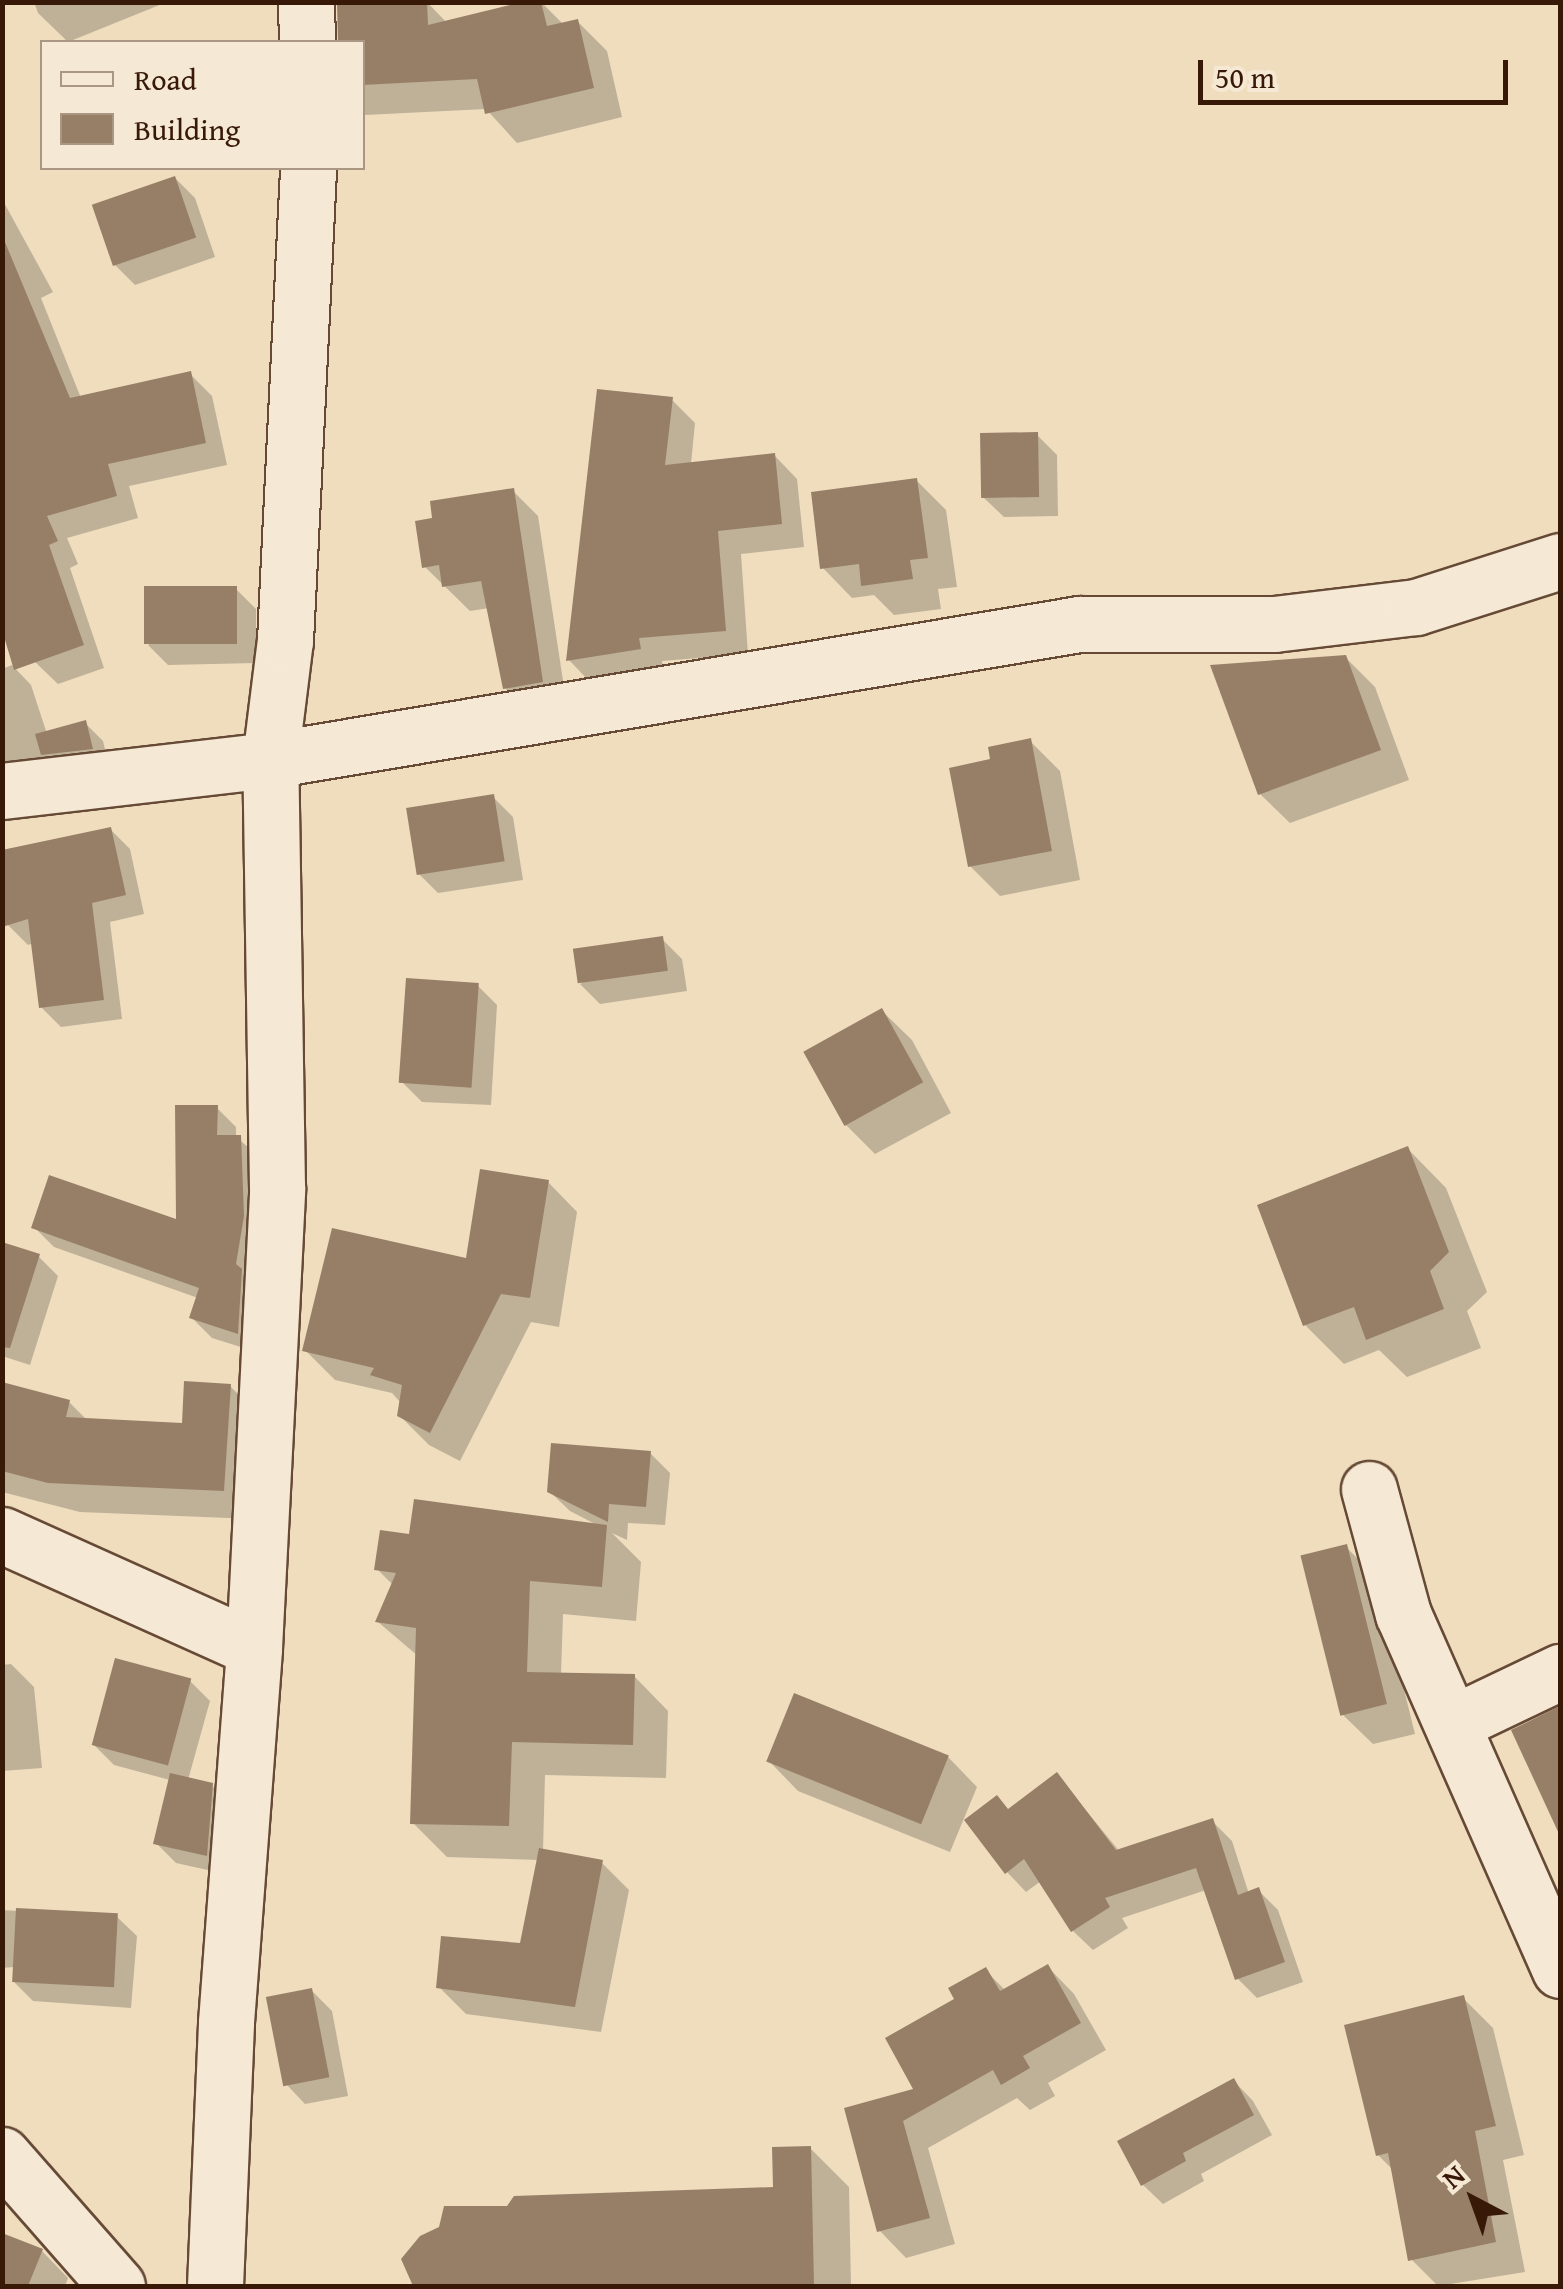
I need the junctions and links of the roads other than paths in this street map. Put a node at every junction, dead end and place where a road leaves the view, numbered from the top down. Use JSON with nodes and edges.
{"nodes":[{"id":1,"x":306,"y":2,"type":"edge"},
{"id":2,"x":307,"y":40,"type":"edge"},
{"id":3,"x":308,"y":170,"type":"edge"},
{"id":4,"x":1560,"y":561,"type":"edge"},
{"id":5,"x":270,"y":760,"type":"junction"},
{"id":6,"x":2,"y":791,"type":"edge"},
{"id":7,"x":1369,"y":1490,"type":"dead end"},
{"id":8,"x":2,"y":1535,"type":"edge"},
{"id":9,"x":254,"y":1648,"type":"junction"},
{"id":10,"x":1560,"y":1672,"type":"edge"},
{"id":11,"x":1453,"y":1723,"type":"junction"},
{"id":12,"x":1560,"y":1970,"type":"edge"},
{"id":13,"x":2,"y":2155,"type":"edge"},
{"id":14,"x":117,"y":2286,"type":"edge"},
{"id":15,"x":216,"y":2286,"type":"edge"}],
"edges":[{"from":1,"to":2,"type":"street"},
{"from":3,"to":5,"type":"street"},
{"from":4,"to":5,"type":"street"},
{"from":5,"to":6,"type":"street"},
{"from":5,"to":9,"type":"street"},
{"from":7,"to":11,"type":"street"},
{"from":8,"to":9,"type":"street"},
{"from":9,"to":15,"type":"street"},
{"from":10,"to":11,"type":"street"},
{"from":11,"to":12,"type":"street"},
{"from":13,"to":14,"type":"street"}]}
